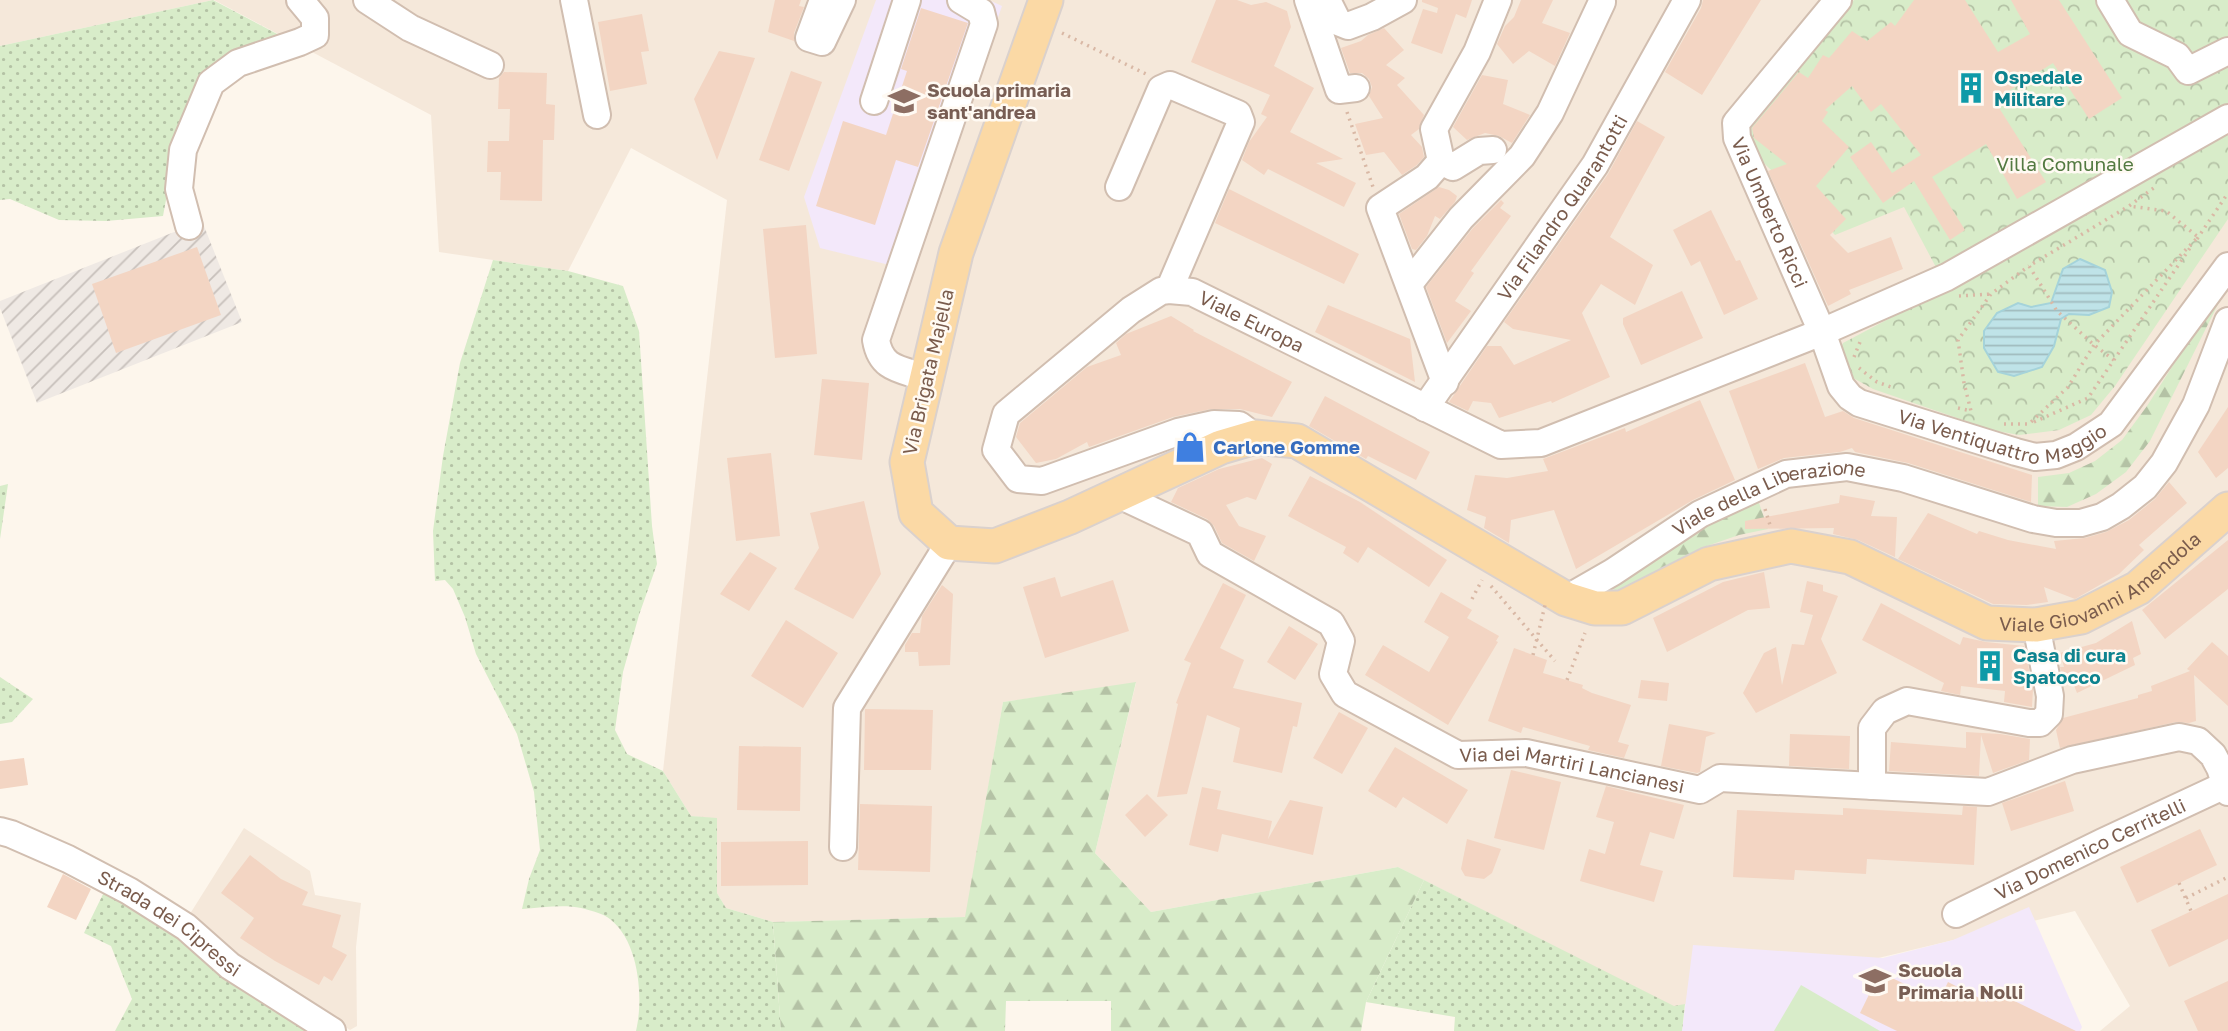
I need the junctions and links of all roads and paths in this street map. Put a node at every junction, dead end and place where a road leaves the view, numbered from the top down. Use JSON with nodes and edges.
{"nodes":[{"id":1,"x":300,"y":0,"type":"edge"},
{"id":2,"x":367,"y":0,"type":"edge"},
{"id":3,"x":574,"y":0,"type":"edge"},
{"id":4,"x":823,"y":0,"type":"edge"},
{"id":5,"x":842,"y":0,"type":"edge"},
{"id":6,"x":907,"y":0,"type":"edge"},
{"id":7,"x":961,"y":0,"type":"edge"},
{"id":8,"x":1046,"y":0,"type":"edge"},
{"id":9,"x":1308,"y":0,"type":"edge"},
{"id":10,"x":1327,"y":0,"type":"edge"},
{"id":11,"x":1403,"y":0,"type":"edge"},
{"id":12,"x":1498,"y":0,"type":"edge"},
{"id":13,"x":1687,"y":0,"type":"edge"},
{"id":14,"x":1838,"y":0,"type":"edge"},
{"id":15,"x":2110,"y":0,"type":"edge"},
{"id":16,"x":1602,"y":2,"type":"dead end"},
{"id":17,"x":1061,"y":33,"type":"dead end"},
{"id":18,"x":2228,"y":51,"type":"edge"},
{"id":19,"x":490,"y":65,"type":"dead end"},
{"id":20,"x":1131,"y":66,"type":"dead end"},
{"id":21,"x":1348,"y":89,"type":"joint"},
{"id":22,"x":874,"y":101,"type":"dead end"},
{"id":23,"x":597,"y":115,"type":"dead end"},
{"id":24,"x":2228,"y":118,"type":"edge"},
{"id":25,"x":1493,"y":150,"type":"dead end"},
{"id":26,"x":1441,"y":161,"type":"junction"},
{"id":27,"x":2161,"y":183,"type":"dead end"},
{"id":28,"x":1119,"y":187,"type":"dead end"},
{"id":29,"x":2228,"y":193,"type":"edge"},
{"id":30,"x":2129,"y":206,"type":"junction"},
{"id":31,"x":1380,"y":208,"type":"junction"},
{"id":32,"x":189,"y":226,"type":"dead end"},
{"id":33,"x":2198,"y":237,"type":"junction"},
{"id":34,"x":2029,"y":266,"type":"junction"},
{"id":35,"x":2228,"y":266,"type":"edge"},
{"id":36,"x":1409,"y":284,"type":"junction"},
{"id":37,"x":1950,"y":287,"type":"junction"},
{"id":38,"x":1169,"y":290,"type":"junction"},
{"id":39,"x":1991,"y":294,"type":"junction"},
{"id":40,"x":2228,"y":321,"type":"edge"},
{"id":41,"x":1822,"y":332,"type":"junction"},
{"id":42,"x":1860,"y":342,"type":"dead end"},
{"id":43,"x":2094,"y":345,"type":"junction"},
{"id":44,"x":2114,"y":360,"type":"junction"},
{"id":45,"x":927,"y":378,"type":"junction"},
{"id":46,"x":1445,"y":382,"type":"junction"},
{"id":47,"x":1903,"y":392,"type":"dead end"},
{"id":48,"x":1950,"y":406,"type":"dead end"},
{"id":49,"x":1425,"y":408,"type":"junction"},
{"id":50,"x":1971,"y":411,"type":"junction"},
{"id":51,"x":1980,"y":417,"type":"dead end"},
{"id":52,"x":2002,"y":424,"type":"dead end"},
{"id":53,"x":2029,"y":424,"type":"junction"},
{"id":54,"x":1255,"y":437,"type":"junction"},
{"id":55,"x":1116,"y":494,"type":"junction"},
{"id":56,"x":1762,"y":498,"type":"dead end"},
{"id":57,"x":2228,"y":509,"type":"edge"},
{"id":58,"x":1772,"y":529,"type":"dead end"},
{"id":59,"x":949,"y":543,"type":"junction"},
{"id":60,"x":1472,"y":599,"type":"dead end"},
{"id":61,"x":1556,"y":600,"type":"junction"},
{"id":62,"x":2036,"y":625,"type":"junction"},
{"id":63,"x":1586,"y":631,"type":"dead end"},
{"id":64,"x":1533,"y":654,"type":"dead end"},
{"id":65,"x":1555,"y":661,"type":"dead end"},
{"id":66,"x":1567,"y":680,"type":"dead end"},
{"id":67,"x":1872,"y":786,"type":"junction"},
{"id":68,"x":2226,"y":789,"type":"edge"},
{"id":69,"x":0,"y":831,"type":"edge"},
{"id":70,"x":843,"y":847,"type":"dead end"},
{"id":71,"x":2228,"y":877,"type":"edge"},
{"id":72,"x":2179,"y":883,"type":"dead end"},
{"id":73,"x":2186,"y":898,"type":"junction"},
{"id":74,"x":2191,"y":911,"type":"dead end"},
{"id":75,"x":1956,"y":914,"type":"dead end"},
{"id":76,"x":332,"y":1031,"type":"edge"}],
"edges":[{"from":1,"to":32,"type":"street"},
{"from":2,"to":19,"type":"street"},
{"from":3,"to":23,"type":"street"},
{"from":4,"to":5,"type":"street"},
{"from":6,"to":22,"type":"street"},
{"from":7,"to":45,"type":"street"},
{"from":8,"to":45,"type":"main road","name":"Via Brigata Majella"},
{"from":9,"to":21,"type":"street"},
{"from":10,"to":11,"type":"street"},
{"from":12,"to":26,"type":"street"},
{"from":13,"to":46,"type":"street","name":"Via Filandro Quarantotti"},
{"from":14,"to":41,"type":"street","name":"Via Umberto Ricci"},
{"from":15,"to":18,"type":"street"},
{"from":16,"to":36,"type":"street"},
{"from":17,"to":20,"type":"path"},
{"from":21,"to":31,"type":"path"},
{"from":24,"to":37,"type":"street","name":"Viale Europa"},
{"from":25,"to":26,"type":"street"},
{"from":26,"to":31,"type":"street"},
{"from":27,"to":30,"type":"path"},
{"from":28,"to":38,"type":"street"},
{"from":29,"to":33,"type":"path"},
{"from":30,"to":33,"type":"path"},
{"from":30,"to":34,"type":"path"},
{"from":31,"to":36,"type":"street"},
{"from":33,"to":43,"type":"path"},
{"from":33,"to":44,"type":"path"},
{"from":34,"to":39,"type":"path"},
{"from":34,"to":43,"type":"path"},
{"from":35,"to":41,"type":"street","name":"Via Ventiquattro Maggio"},
{"from":36,"to":46,"type":"street"},
{"from":37,"to":39,"type":"path"},
{"from":37,"to":41,"type":"street","name":"Viale Europa"},
{"from":38,"to":49,"type":"street","name":"Viale Europa"},
{"from":38,"to":54,"type":"street"},
{"from":39,"to":50,"type":"path"},
{"from":40,"to":61,"type":"street","name":"Viale della Liberazione"},
{"from":41,"to":49,"type":"street","name":"Viale Europa"},
{"from":42,"to":47,"type":"path"},
{"from":43,"to":44,"type":"path"},
{"from":43,"to":53,"type":"path"},
{"from":44,"to":53,"type":"path"},
{"from":45,"to":59,"type":"main road","name":"Via Brigata Majella"},
{"from":46,"to":49,"type":"street","name":"Via Filandro Quarantotti"},
{"from":48,"to":50,"type":"path"},
{"from":50,"to":51,"type":"path"},
{"from":52,"to":53,"type":"path"},
{"from":54,"to":55,"type":"main road"},
{"from":54,"to":61,"type":"main road"},
{"from":55,"to":59,"type":"main road"},
{"from":55,"to":67,"type":"street","name":"Via dei Martiri Lancianesi"},
{"from":56,"to":58,"type":"path"},
{"from":57,"to":62,"type":"main road","name":"Viale Giovanni Amendola"},
{"from":59,"to":70,"type":"street"},
{"from":60,"to":65,"type":"path"},
{"from":61,"to":62,"type":"main road","name":"Viale Giovanni Amendola"},
{"from":61,"to":64,"type":"path","bridge":true},
{"from":62,"to":67,"type":"street"},
{"from":63,"to":66,"type":"path"},
{"from":67,"to":68,"type":"street","name":"Via dei Martiri Lancianesi"},
{"from":68,"to":75,"type":"street","name":"Via Domenico Cerritelli"},
{"from":69,"to":76,"type":"street","name":"Strada dei Cipressi"},
{"from":71,"to":73,"type":"path"},
{"from":72,"to":73,"type":"path"},
{"from":73,"to":74,"type":"path"}]}
